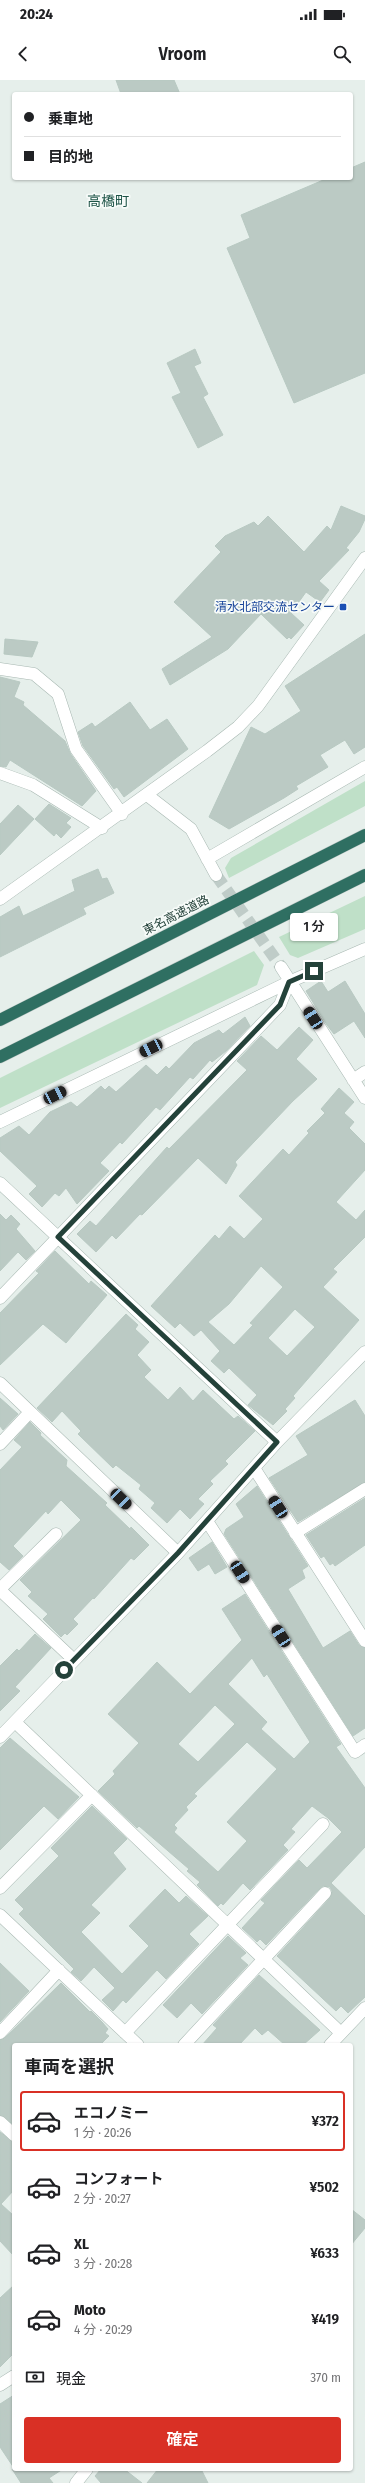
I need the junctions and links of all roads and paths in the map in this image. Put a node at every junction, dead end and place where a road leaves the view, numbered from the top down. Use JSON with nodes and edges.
{"nodes":[{"id":1,"x":365,"y":558,"type":"edge"},
{"id":2,"x":0,"y":669,"type":"edge"},
{"id":3,"x":365,"y":767,"type":"edge"},
{"id":4,"x":0,"y":774,"type":"edge"},
{"id":5,"x":148,"y":795,"type":"junction"},
{"id":6,"x":122,"y":814,"type":"junction"},
{"id":7,"x":102,"y":828,"type":"junction"},
{"id":8,"x":365,"y":830,"type":"edge"},
{"id":9,"x":365,"y":835,"type":"edge"},
{"id":10,"x":207,"y":859,"type":"junction"},
{"id":11,"x":285,"y":875,"type":"junction"},
{"id":12,"x":365,"y":875,"type":"edge"},
{"id":13,"x":216,"y":876,"type":"tunnel mouth"},
{"id":14,"x":0,"y":899,"type":"edge"},
{"id":15,"x":365,"y":949,"type":"edge"},
{"id":16,"x":281,"y":967,"type":"tunnel mouth"},
{"id":17,"x":289,"y":982,"type":"junction"},
{"id":18,"x":0,"y":1020,"type":"edge"},
{"id":19,"x":0,"y":1057,"type":"edge"},
{"id":20,"x":365,"y":1072,"type":"edge"},
{"id":21,"x":353,"y":1080,"type":"junction"},
{"id":22,"x":365,"y":1098,"type":"edge"},
{"id":23,"x":0,"y":1122,"type":"edge"},
{"id":24,"x":0,"y":1182,"type":"edge"},
{"id":25,"x":58,"y":1237,"type":"junction"},
{"id":26,"x":0,"y":1298,"type":"edge"},
{"id":27,"x":365,"y":1352,"type":"edge"},
{"id":28,"x":0,"y":1383,"type":"edge"},
{"id":29,"x":30,"y":1412,"type":"junction"},
{"id":30,"x":277,"y":1442,"type":"junction"},
{"id":31,"x":0,"y":1444,"type":"edge"},
{"id":32,"x":254,"y":1468,"type":"junction"},
{"id":33,"x":365,"y":1488,"type":"edge"},
{"id":34,"x":207,"y":1521,"type":"junction"},
{"id":35,"x":295,"y":1533,"type":"junction"},
{"id":36,"x":56,"y":1534,"type":"dead end"},
{"id":37,"x":178,"y":1553,"type":"junction"},
{"id":38,"x":0,"y":1589,"type":"edge"},
{"id":39,"x":365,"y":1641,"type":"edge"},
{"id":40,"x":74,"y":1660,"type":"junction"},
{"id":41,"x":15,"y":1722,"type":"junction"},
{"id":42,"x":0,"y":1737,"type":"edge"},
{"id":43,"x":365,"y":1745,"type":"edge"},
{"id":44,"x":92,"y":1795,"type":"junction"},
{"id":45,"x":323,"y":1824,"type":"dead end"},
{"id":46,"x":0,"y":1888,"type":"edge"},
{"id":47,"x":325,"y":1893,"type":"dead end"},
{"id":48,"x":0,"y":1915,"type":"edge"},
{"id":49,"x":228,"y":1925,"type":"junction"},
{"id":50,"x":263,"y":1958,"type":"junction"},
{"id":51,"x":59,"y":1970,"type":"junction"},
{"id":52,"x":365,"y":2008,"type":"edge"},
{"id":53,"x":0,"y":2033,"type":"edge"},
{"id":54,"x":125,"y":2033,"type":"junction"},
{"id":55,"x":341,"y":2033,"type":"junction"},
{"id":56,"x":136,"y":2043,"type":"edge"},
{"id":57,"x":186,"y":2043,"type":"edge"},
{"id":58,"x":332,"y":2043,"type":"edge"},
{"id":59,"x":0,"y":2122,"type":"edge"},
{"id":60,"x":12,"y":2133,"type":"edge"},
{"id":61,"x":12,"y":2377,"type":"edge"},
{"id":62,"x":0,"y":2385,"type":"edge"},
{"id":63,"x":85,"y":2471,"type":"edge"},
{"id":64,"x":76,"y":2483,"type":"edge"}],
"edges":[{"from":1,"to":5,"type":"street"},
{"from":2,"to":6,"type":"street"},
{"from":3,"to":10,"type":"street"},
{"from":4,"to":7,"type":"street"},
{"from":5,"to":6,"type":"street"},
{"from":5,"to":10,"type":"street"},
{"from":6,"to":7,"type":"street"},
{"from":7,"to":14,"type":"street"},
{"from":8,"to":11,"type":"highway"},
{"from":9,"to":11,"type":"highway","name":"東名高速道路"},
{"from":10,"to":13,"type":"street"},
{"from":11,"to":18,"type":"highway","name":"東名高速道路"},
{"from":12,"to":19,"type":"highway"},
{"from":15,"to":17,"type":"street"},
{"from":16,"to":17,"type":"street"},
{"from":17,"to":21,"type":"street"},
{"from":17,"to":23,"type":"street"},
{"from":17,"to":25,"type":"street"},
{"from":20,"to":21,"type":"street"},
{"from":21,"to":22,"type":"street"},
{"from":24,"to":25,"type":"street"},
{"from":25,"to":26,"type":"street"},
{"from":25,"to":30,"type":"street"},
{"from":27,"to":30,"type":"street"},
{"from":28,"to":29,"type":"street"},
{"from":29,"to":31,"type":"street"},
{"from":29,"to":37,"type":"street"},
{"from":30,"to":32,"type":"street"},
{"from":32,"to":34,"type":"street"},
{"from":32,"to":35,"type":"street"},
{"from":33,"to":35,"type":"street"},
{"from":34,"to":37,"type":"street"},
{"from":34,"to":43,"type":"street"},
{"from":35,"to":39,"type":"street"},
{"from":36,"to":38,"type":"street"},
{"from":37,"to":40,"type":"street"},
{"from":38,"to":40,"type":"street"},
{"from":40,"to":41,"type":"street"},
{"from":41,"to":42,"type":"street"},
{"from":41,"to":44,"type":"street"},
{"from":44,"to":46,"type":"street"},
{"from":44,"to":49,"type":"street"},
{"from":45,"to":49,"type":"street"},
{"from":47,"to":50,"type":"street"},
{"from":48,"to":51,"type":"street"},
{"from":49,"to":50,"type":"street"},
{"from":49,"to":54,"type":"street"},
{"from":50,"to":55,"type":"street"},
{"from":50,"to":57,"type":"street"},
{"from":51,"to":53,"type":"street"},
{"from":51,"to":54,"type":"street"},
{"from":52,"to":55,"type":"street"},
{"from":54,"to":56,"type":"street"},
{"from":55,"to":58,"type":"street"},
{"from":59,"to":60,"type":"street"},
{"from":61,"to":62,"type":"street"},
{"from":63,"to":64,"type":"street"}]}
